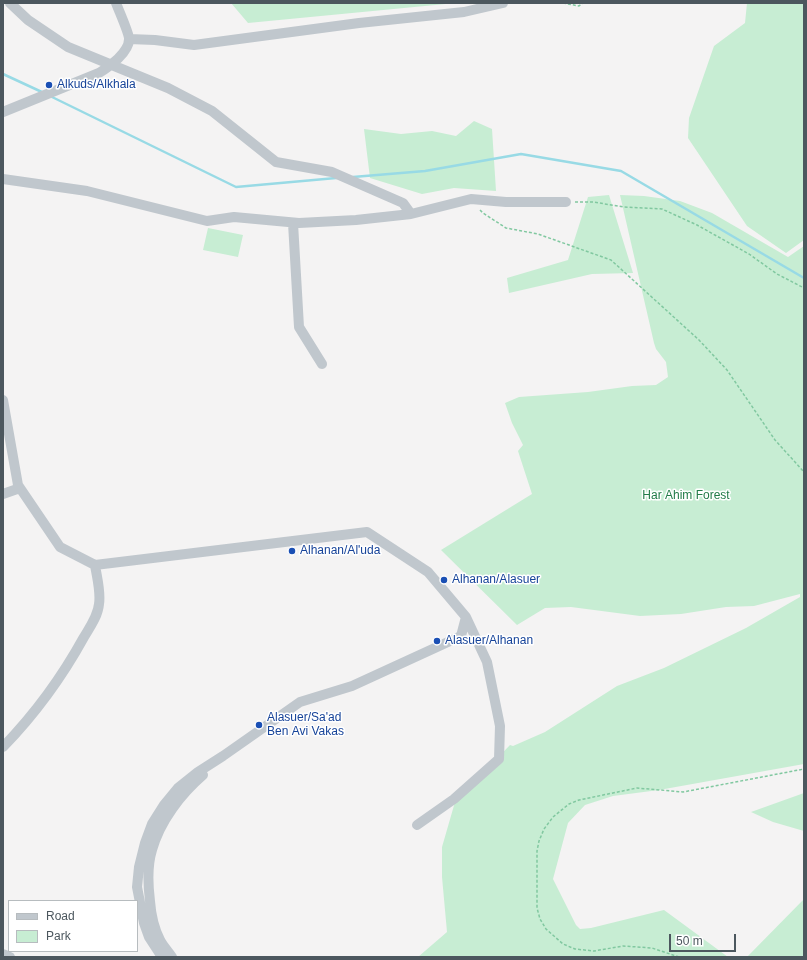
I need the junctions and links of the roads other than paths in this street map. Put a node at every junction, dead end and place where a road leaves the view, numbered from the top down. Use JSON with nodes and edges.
{"nodes":[{"id":1,"x":10,"y":3,"type":"edge"},
{"id":2,"x":116,"y":3,"type":"edge"},
{"id":3,"x":503,"y":3,"type":"edge"},
{"id":4,"x":129,"y":39,"type":"junction"},
{"id":5,"x":112,"y":65,"type":"junction"},
{"id":6,"x":3,"y":112,"type":"edge"},
{"id":7,"x":3,"y":179,"type":"edge"},
{"id":8,"x":566,"y":202,"type":"road end"},
{"id":9,"x":411,"y":214,"type":"junction"},
{"id":10,"x":293,"y":222,"type":"junction"},
{"id":11,"x":322,"y":364,"type":"dead end"},
{"id":12,"x":3,"y":400,"type":"edge"},
{"id":13,"x":6,"y":432,"type":"edge"},
{"id":14,"x":20,"y":488,"type":"junction"},
{"id":15,"x":3,"y":494,"type":"edge"},
{"id":16,"x":95,"y":565,"type":"junction"},
{"id":17,"x":466,"y":617,"type":"junction"},
{"id":18,"x":3,"y":747,"type":"edge"},
{"id":19,"x":224,"y":756,"type":"junction"},
{"id":20,"x":417,"y":825,"type":"dead end"},
{"id":21,"x":3,"y":954,"type":"edge"},
{"id":22,"x":10,"y":957,"type":"edge"},
{"id":23,"x":162,"y":957,"type":"edge"},
{"id":24,"x":172,"y":957,"type":"edge"}],
"edges":[{"from":1,"to":5,"type":"street"},
{"from":2,"to":4,"type":"street"},
{"from":3,"to":4,"type":"street"},
{"from":4,"to":5,"type":"street"},
{"from":5,"to":6,"type":"street"},
{"from":5,"to":9,"type":"street"},
{"from":7,"to":10,"type":"street"},
{"from":8,"to":9,"type":"street"},
{"from":9,"to":10,"type":"street"},
{"from":10,"to":11,"type":"street"},
{"from":12,"to":13,"type":"street"},
{"from":13,"to":14,"type":"street"},
{"from":14,"to":15,"type":"street"},
{"from":14,"to":16,"type":"street"},
{"from":16,"to":17,"type":"street"},
{"from":16,"to":18,"type":"street"},
{"from":17,"to":19,"type":"street"},
{"from":17,"to":20,"type":"street"},
{"from":19,"to":23,"type":"street"},
{"from":19,"to":24,"type":"street"},
{"from":21,"to":22,"type":"street"}]}
